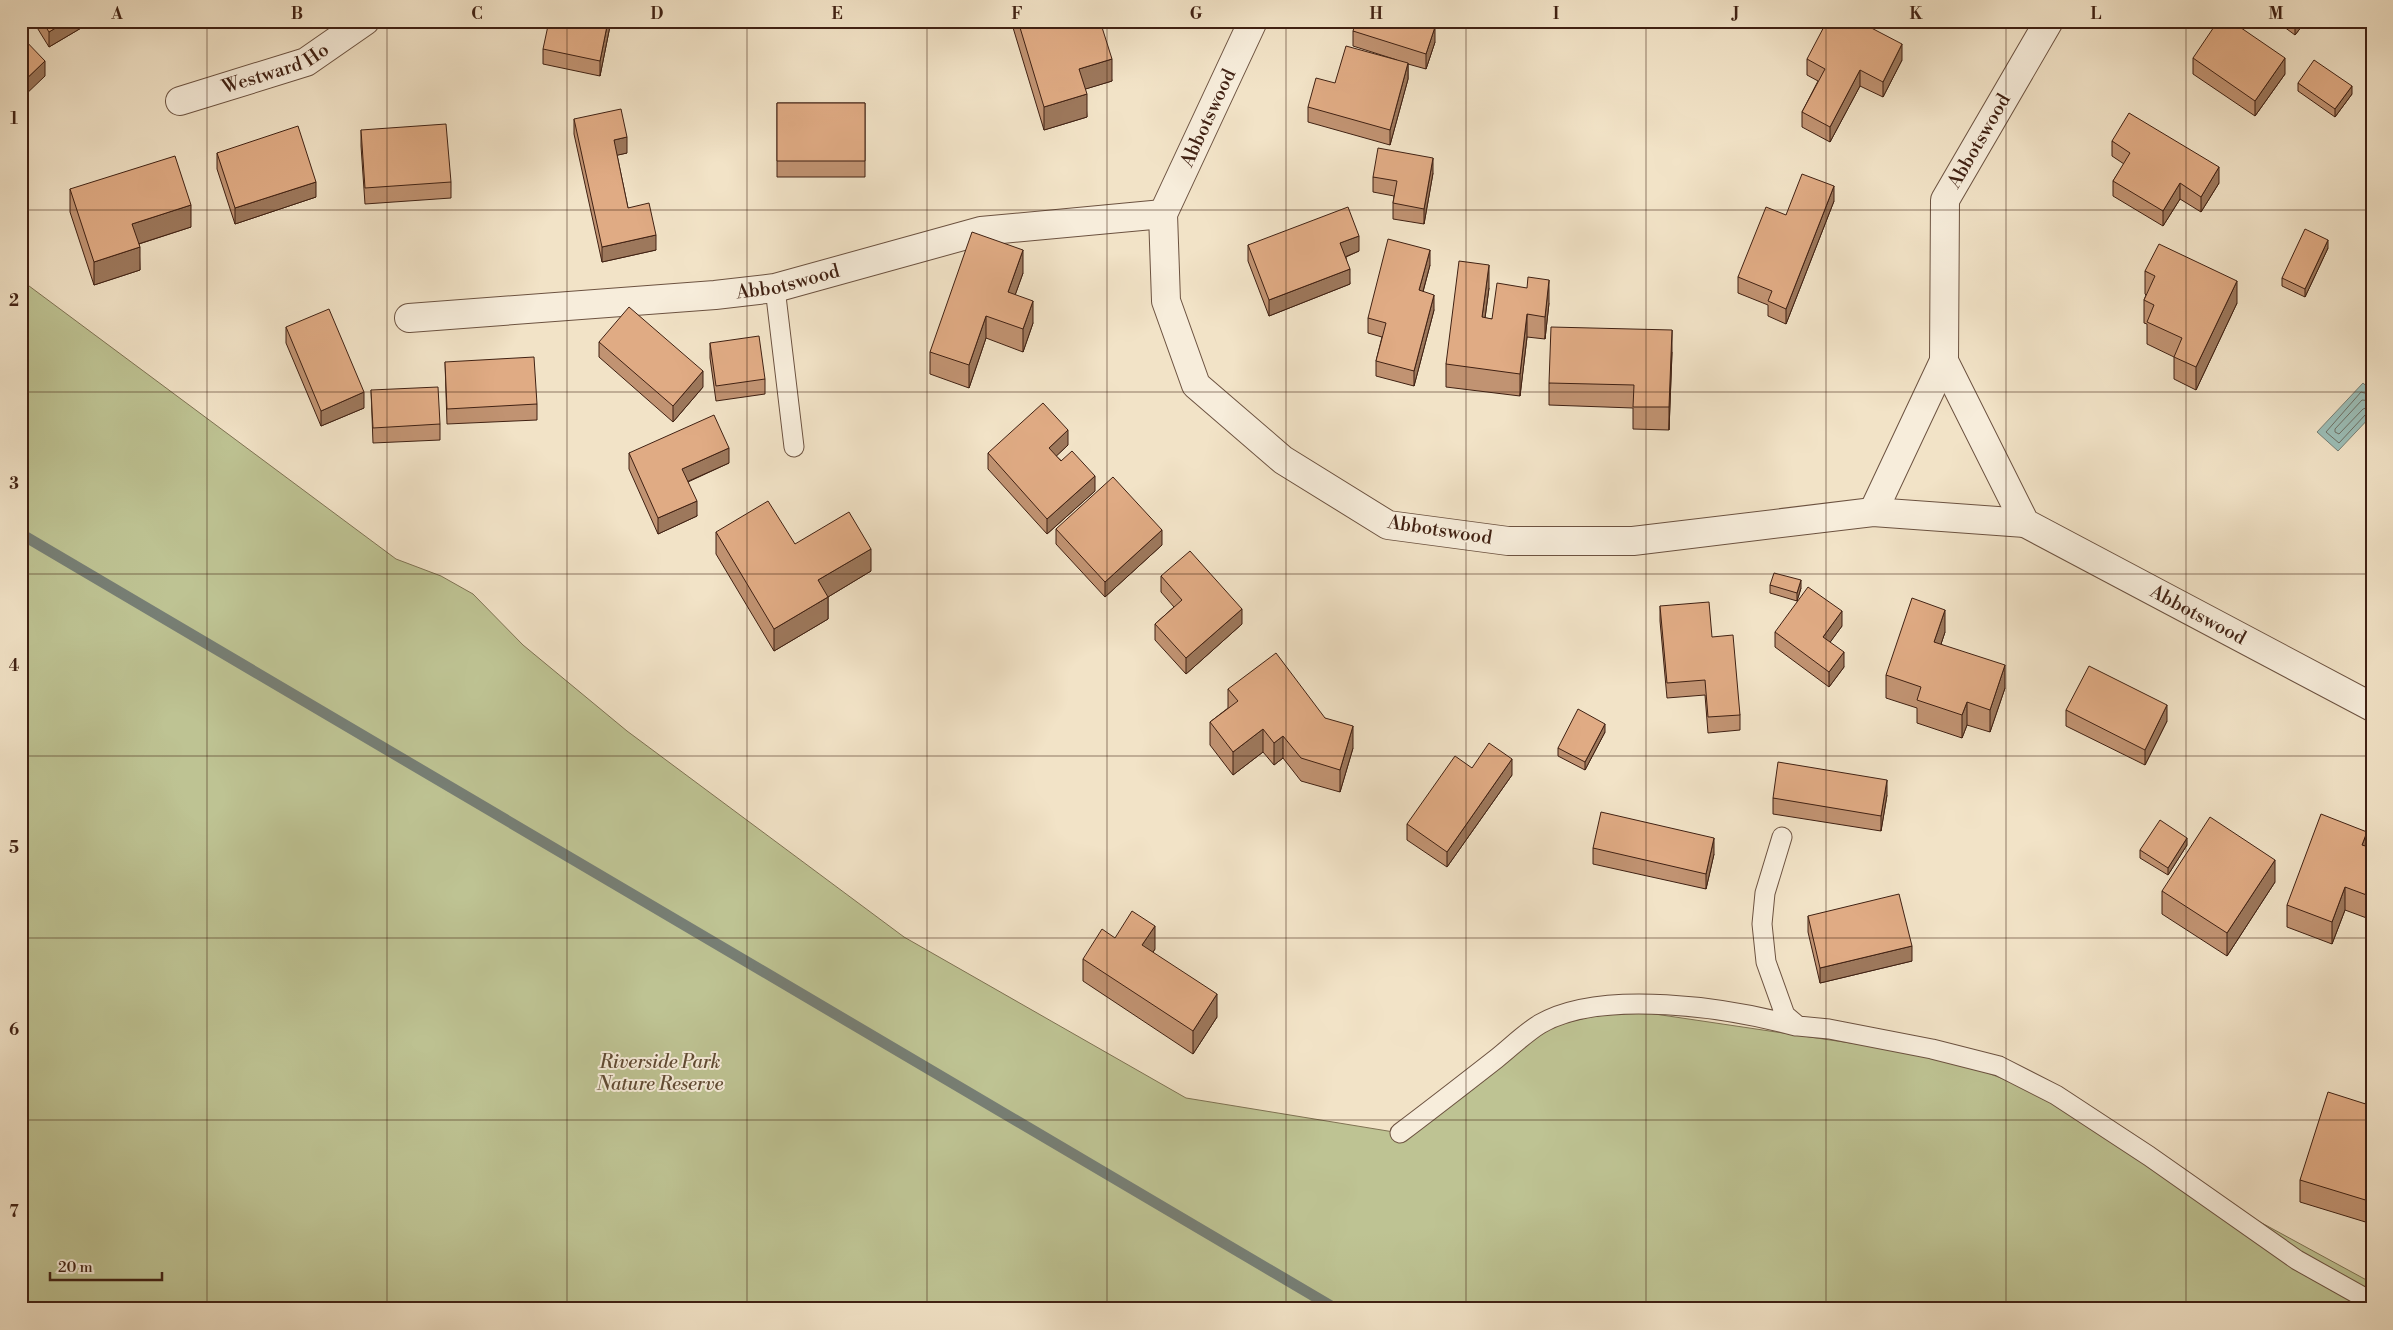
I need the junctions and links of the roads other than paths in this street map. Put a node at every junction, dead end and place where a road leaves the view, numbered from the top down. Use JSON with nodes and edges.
{"nodes":[{"id":1,"x":365,"y":21,"type":"edge"},
{"id":2,"x":1253,"y":21,"type":"edge"},
{"id":3,"x":2049,"y":21,"type":"edge"},
{"id":4,"x":180,"y":101,"type":"dead end"},
{"id":5,"x":1163,"y":214,"type":"junction"},
{"id":6,"x":775,"y":288,"type":"junction"},
{"id":7,"x":409,"y":318,"type":"dead end"},
{"id":8,"x":1944,"y":361,"type":"junction"},
{"id":9,"x":794,"y":447,"type":"dead end"},
{"id":10,"x":1873,"y":512,"type":"junction"},
{"id":11,"x":2025,"y":523,"type":"junction"},
{"id":12,"x":2372,"y":707,"type":"edge"},
{"id":13,"x":1782,"y":837,"type":"dead end"},
{"id":14,"x":1798,"y":1026,"type":"junction"},
{"id":15,"x":1400,"y":1133,"type":"dead end"},
{"id":16,"x":2372,"y":1302,"type":"edge"}],
"edges":[{"from":1,"to":4,"type":"street","name":"Westward Ho"},
{"from":2,"to":5,"type":"street","name":"Abbotswood"},
{"from":3,"to":8,"type":"street","name":"Abbotswood"},
{"from":5,"to":6,"type":"street","name":"Abbotswood"},
{"from":5,"to":10,"type":"street","name":"Abbotswood"},
{"from":6,"to":7,"type":"street","name":"Abbotswood"},
{"from":6,"to":9,"type":"lane"},
{"from":8,"to":10,"type":"street","name":"Abbotswood"},
{"from":8,"to":11,"type":"street","name":"Abbotswood"},
{"from":10,"to":11,"type":"street","name":"Abbotswood"},
{"from":11,"to":12,"type":"street","name":"Abbotswood"},
{"from":13,"to":14,"type":"lane"},
{"from":14,"to":15,"type":"lane"},
{"from":14,"to":16,"type":"lane"}]}
